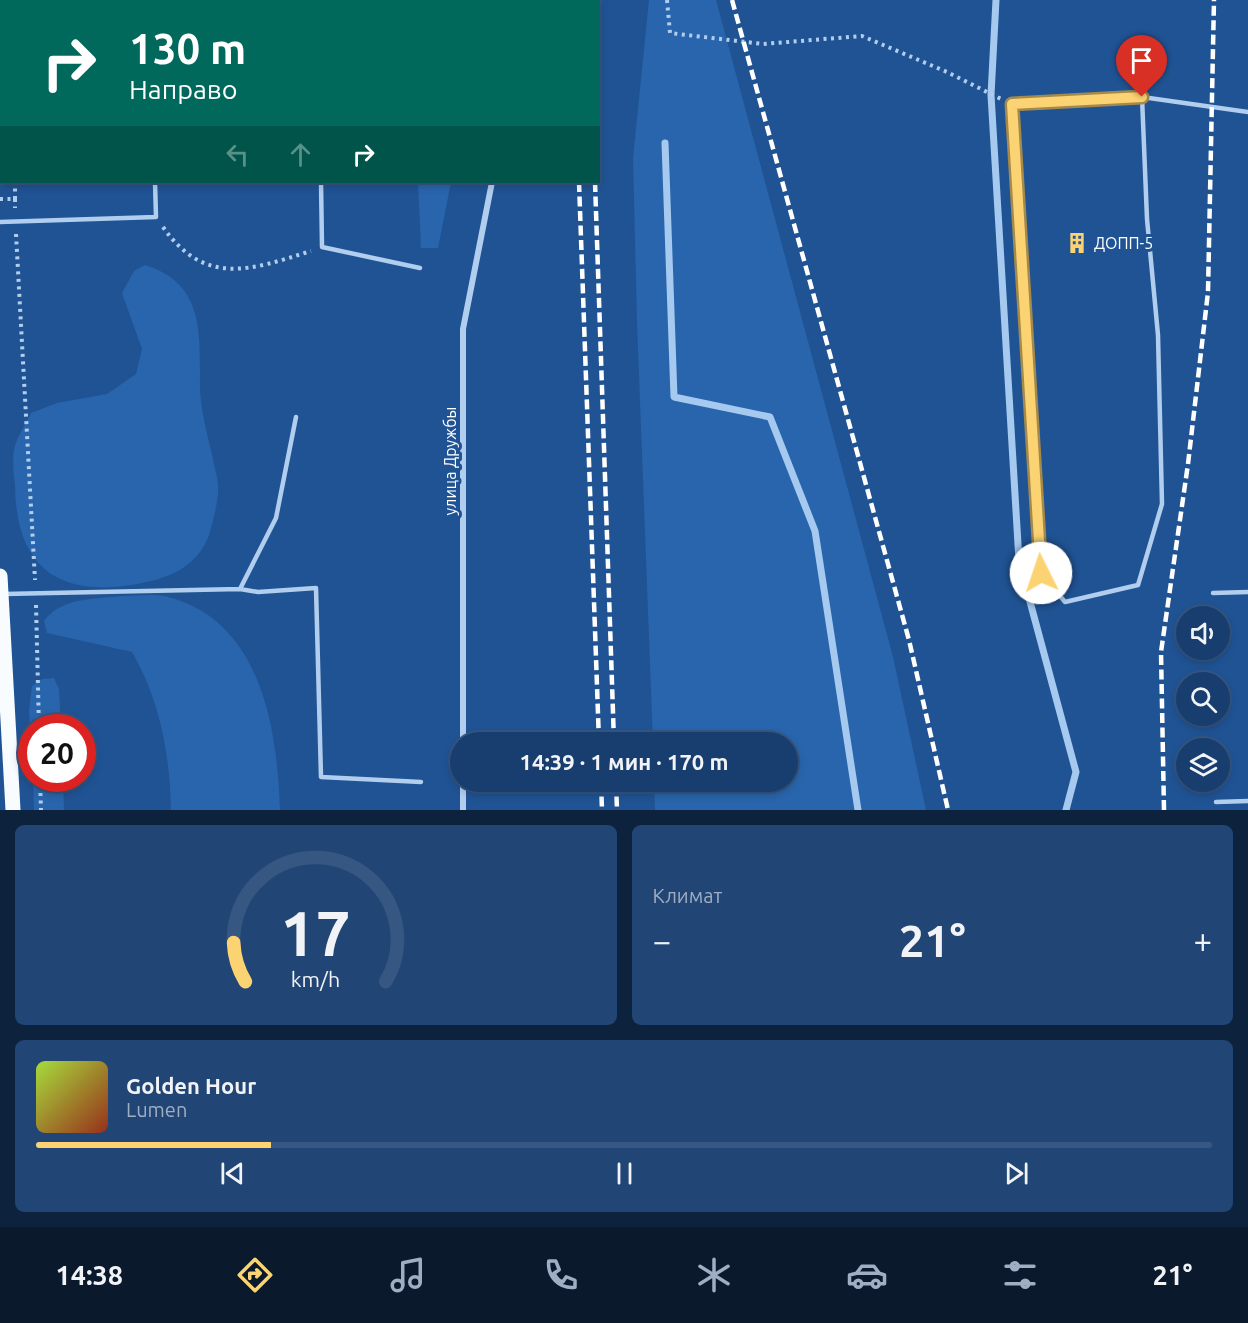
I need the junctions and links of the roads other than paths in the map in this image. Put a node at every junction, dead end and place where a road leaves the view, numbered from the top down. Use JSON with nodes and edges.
{"nodes":[{"id":1,"x":1142,"y":97,"type":"junction"},
{"id":2,"x":1248,"y":112,"type":"edge"},
{"id":3,"x":155,"y":183,"type":"edge"},
{"id":4,"x":321,"y":183,"type":"edge"},
{"id":5,"x":492,"y":183,"type":"edge"},
{"id":6,"x":0,"y":222,"type":"edge"},
{"id":7,"x":420,"y":268,"type":"dead end"},
{"id":8,"x":296,"y":417,"type":"dead end"},
{"id":9,"x":0,"y":576,"type":"edge"},
{"id":10,"x":240,"y":589,"type":"junction"},
{"id":11,"x":1248,"y":592,"type":"edge"},
{"id":12,"x":1213,"y":593,"type":"dead end"},
{"id":13,"x":1,"y":594,"type":"edge"},
{"id":14,"x":463,"y":732,"type":"edge"},
{"id":15,"x":421,"y":782,"type":"dead end"},
{"id":16,"x":464,"y":792,"type":"edge"},
{"id":17,"x":1248,"y":801,"type":"edge"},
{"id":18,"x":1216,"y":802,"type":"dead end"},
{"id":19,"x":13,"y":810,"type":"edge"},
{"id":20,"x":464,"y":810,"type":"edge"}],
"edges":[{"from":1,"to":1,"type":"lane"},
{"from":1,"to":2,"type":"lane"},
{"from":3,"to":6,"type":"lane"},
{"from":4,"to":7,"type":"lane"},
{"from":5,"to":14,"type":"street","name":"улица Дружбы"},
{"from":8,"to":10,"type":"lane"},
{"from":9,"to":13,"type":"main road"},
{"from":10,"to":13,"type":"lane"},
{"from":10,"to":15,"type":"lane"},
{"from":11,"to":12,"type":"lane"},
{"from":13,"to":19,"type":"main road"},
{"from":16,"to":20,"type":"street"},
{"from":17,"to":18,"type":"lane"}]}
